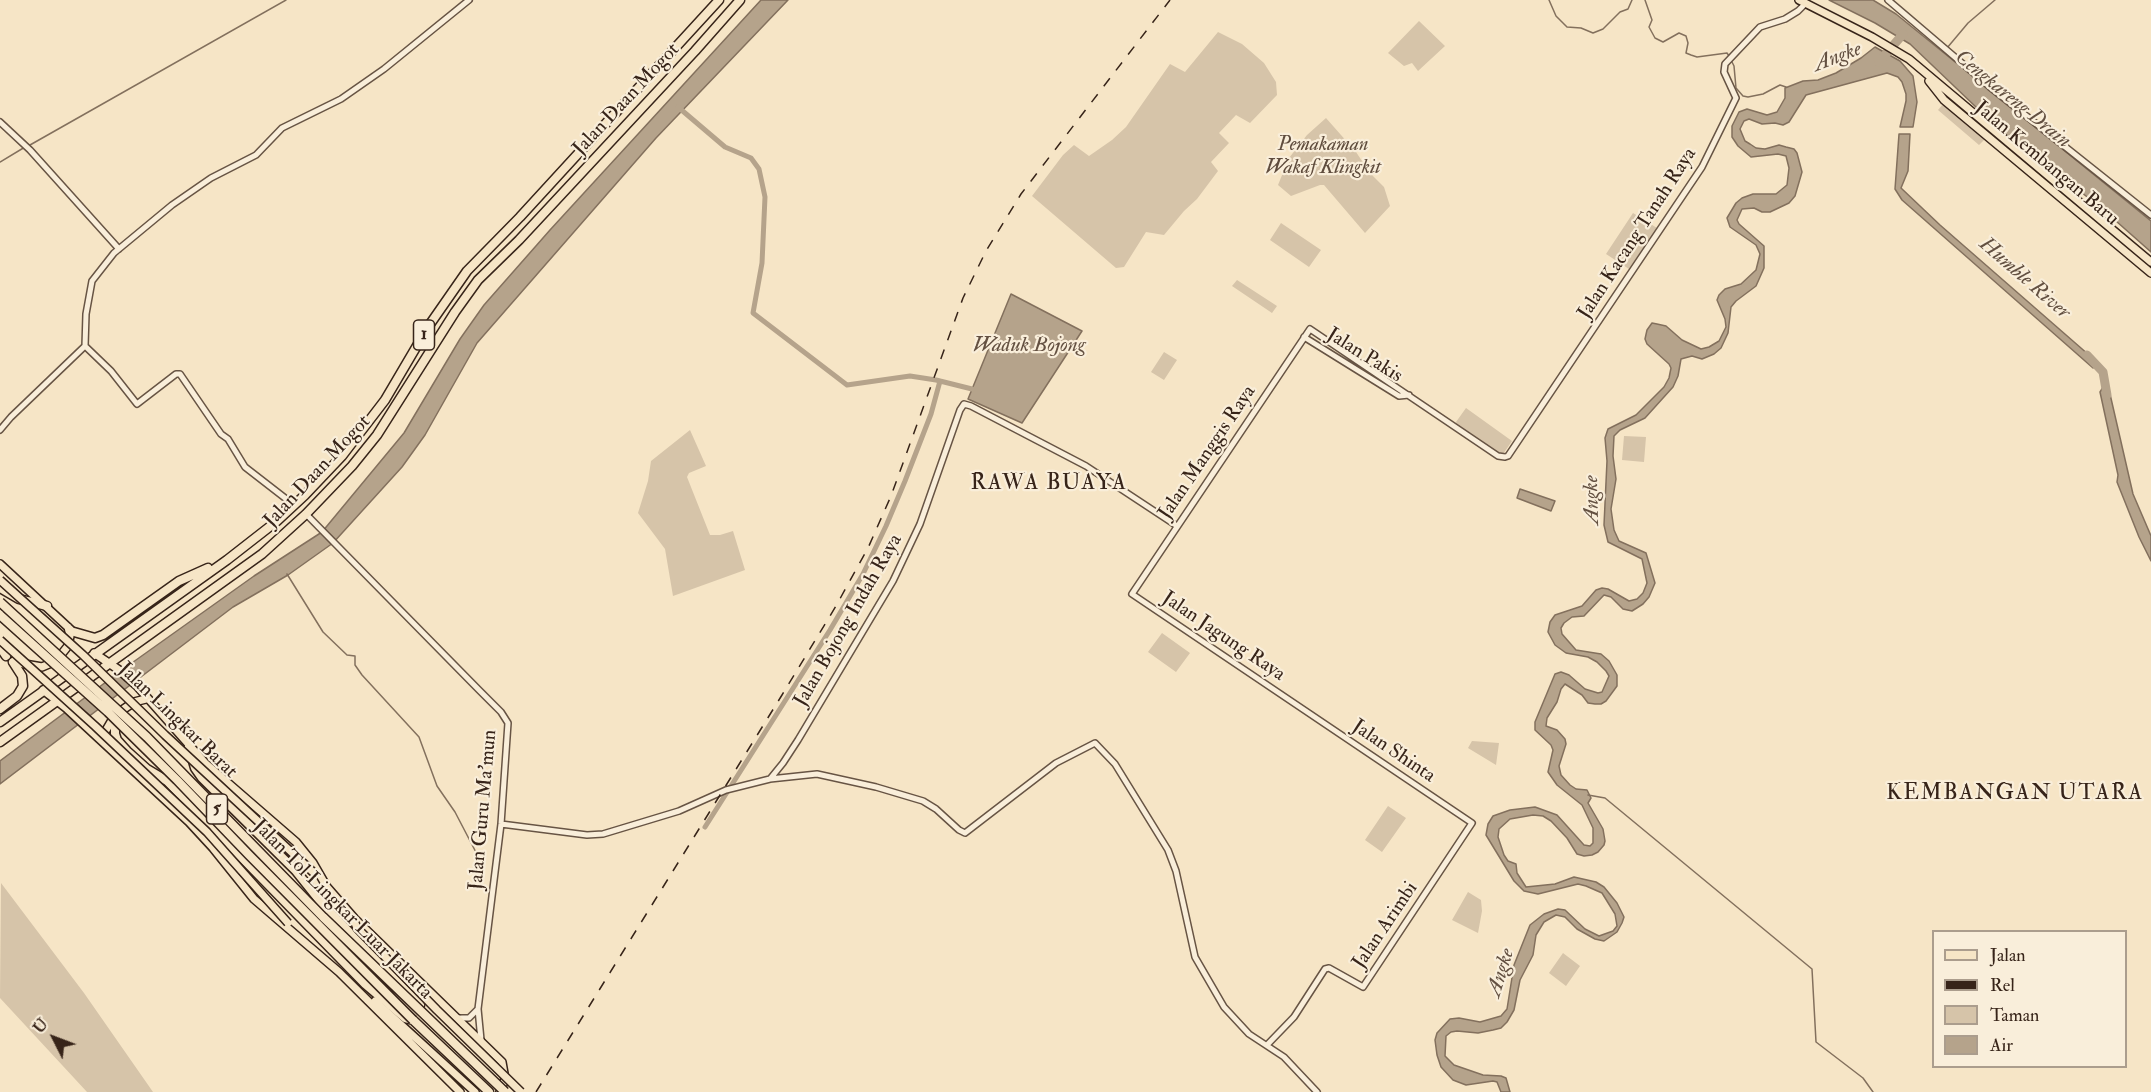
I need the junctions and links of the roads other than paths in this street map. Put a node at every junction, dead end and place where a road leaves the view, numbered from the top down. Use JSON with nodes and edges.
{"nodes":[{"id":1,"x":469,"y":0,"type":"edge"},
{"id":2,"x":719,"y":0,"type":"edge"},
{"id":3,"x":740,"y":0,"type":"edge"},
{"id":4,"x":1888,"y":0,"type":"edge"},
{"id":5,"x":1802,"y":2,"type":"edge"},
{"id":6,"x":1926,"y":75,"type":"junction"},
{"id":7,"x":632,"y":96,"type":"junction"},
{"id":8,"x":643,"y":106,"type":"junction"},
{"id":9,"x":621,"y":108,"type":"junction"},
{"id":10,"x":632,"y":118,"type":"junction"},
{"id":11,"x":0,"y":122,"type":"edge"},
{"id":12,"x":2151,"y":215,"type":"edge"},
{"id":13,"x":119,"y":249,"type":"junction"},
{"id":14,"x":2151,"y":262,"type":"edge"},
{"id":15,"x":2151,"y":273,"type":"edge"},
{"id":16,"x":1310,"y":328,"type":"joint"},
{"id":17,"x":1304,"y":337,"type":"junction"},
{"id":18,"x":85,"y":346,"type":"junction"},
{"id":19,"x":1409,"y":395,"type":"junction"},
{"id":20,"x":0,"y":430,"type":"edge"},
{"id":21,"x":1460,"y":431,"type":"joint"},
{"id":22,"x":294,"y":505,"type":"junction"},
{"id":23,"x":306,"y":514,"type":"junction"},
{"id":24,"x":1177,"y":526,"type":"junction"},
{"id":25,"x":227,"y":560,"type":"junction"},
{"id":26,"x":0,"y":564,"type":"edge"},
{"id":27,"x":0,"y":580,"type":"edge"},
{"id":28,"x":172,"y":585,"type":"junction"},
{"id":29,"x":0,"y":588,"type":"edge"},
{"id":30,"x":1132,"y":594,"type":"joint"},
{"id":31,"x":0,"y":602,"type":"edge"},
{"id":32,"x":166,"y":602,"type":"junction"},
{"id":33,"x":47,"y":606,"type":"junction"},
{"id":34,"x":0,"y":615,"type":"edge"},
{"id":35,"x":71,"y":630,"type":"junction"},
{"id":36,"x":0,"y":640,"type":"edge"},
{"id":37,"x":95,"y":653,"type":"junction"},
{"id":38,"x":5,"y":654,"type":"edge"},
{"id":39,"x":109,"y":662,"type":"junction"},
{"id":40,"x":44,"y":690,"type":"junction"},
{"id":41,"x":146,"y":699,"type":"junction"},
{"id":42,"x":56,"y":701,"type":"junction"},
{"id":43,"x":1297,"y":705,"type":"joint"},
{"id":44,"x":0,"y":709,"type":"edge"},
{"id":45,"x":115,"y":715,"type":"junction"},
{"id":46,"x":0,"y":722,"type":"edge"},
{"id":47,"x":0,"y":742,"type":"edge"},
{"id":48,"x":103,"y":743,"type":"junction"},
{"id":49,"x":189,"y":747,"type":"junction"},
{"id":50,"x":138,"y":775,"type":"junction"},
{"id":51,"x":159,"y":776,"type":"junction"},
{"id":52,"x":770,"y":779,"type":"junction"},
{"id":53,"x":1472,"y":823,"type":"joint"},
{"id":54,"x":501,"y":824,"type":"junction"},
{"id":55,"x":328,"y":889,"type":"junction"},
{"id":56,"x":355,"y":921,"type":"junction"},
{"id":57,"x":293,"y":932,"type":"junction"},
{"id":58,"x":340,"y":973,"type":"junction"},
{"id":59,"x":478,"y":1009,"type":"junction"},
{"id":60,"x":455,"y":1017,"type":"junction"},
{"id":61,"x":413,"y":1020,"type":"junction"},
{"id":62,"x":430,"y":1021,"type":"junction"},
{"id":63,"x":481,"y":1042,"type":"junction"},
{"id":64,"x":1267,"y":1046,"type":"junction"},
{"id":65,"x":460,"y":1092,"type":"edge"},
{"id":66,"x":475,"y":1092,"type":"edge"},
{"id":67,"x":489,"y":1092,"type":"edge"},
{"id":68,"x":500,"y":1092,"type":"edge"},
{"id":69,"x":505,"y":1092,"type":"edge"},
{"id":70,"x":521,"y":1092,"type":"edge"},
{"id":71,"x":1317,"y":1092,"type":"edge"}],
"edges":[{"from":1,"to":13,"type":"street"},
{"from":2,"to":7,"type":"highway","name":"Jalan Daan Mogot","number":"1"},
{"from":3,"to":8,"type":"highway","name":"Jalan Daan Mogot","number":"1"},
{"from":4,"to":12,"type":"street"},
{"from":5,"to":6,"type":"main road","name":"Jalan Kembangan Baru"},
{"from":5,"to":21,"type":"street","name":"Jalan Kacang Tanah Raya"},
{"from":6,"to":14,"type":"main road","name":"Jalan Kembangan Baru"},
{"from":6,"to":15,"type":"main road","name":"Jalan Kembangan Baru"},
{"from":7,"to":8,"type":"highway"},
{"from":7,"to":9,"type":"highway","name":"Jalan Daan Mogot","number":"1"},
{"from":8,"to":10,"type":"highway","name":"Jalan Daan Mogot","number":"1"},
{"from":9,"to":10,"type":"highway"},
{"from":9,"to":22,"type":"highway","name":"Jalan Daan Mogot","number":"1"},
{"from":10,"to":23,"type":"highway","name":"Jalan Daan Mogot","number":"1"},
{"from":11,"to":13,"type":"street"},
{"from":13,"to":18,"type":"street"},
{"from":16,"to":17,"type":"street","name":"Jalan Manggis Raya"},
{"from":16,"to":19,"type":"street","name":"Jalan Pakis"},
{"from":17,"to":19,"type":"street","name":"Jalan Pakis"},
{"from":17,"to":24,"type":"street","name":"Jalan Manggis Raya"},
{"from":18,"to":20,"type":"street"},
{"from":18,"to":22,"type":"street"},
{"from":19,"to":21,"type":"street","name":"Jalan Pakis"},
{"from":22,"to":25,"type":"highway","name":"Jalan Daan Mogot","number":"1"},
{"from":23,"to":39,"type":"highway","name":"Jalan Daan Mogot","number":"1"},
{"from":23,"to":54,"type":"street","name":"Jalan Guru Ma'mun"},
{"from":24,"to":30,"type":"street","name":"Jalan Manggis Raya"},
{"from":24,"to":52,"type":"street","name":"Jalan Bojong Indah Raya"},
{"from":25,"to":28,"type":"highway"},
{"from":25,"to":32,"type":"highway","name":"Jalan Daan Mogot","number":"1"},
{"from":26,"to":33,"type":"main road"},
{"from":27,"to":55,"type":"main road","name":"Jalan Lingkar Barat","bridge":true},
{"from":28,"to":32,"type":"highway"},
{"from":28,"to":35,"type":"highway"},
{"from":29,"to":33,"type":"highway"},
{"from":30,"to":43,"type":"street","name":"Jalan Jagung Raya"},
{"from":31,"to":62,"type":"highway","name":"Jalan Tol Lingkar Luar Jakarta","number":"5","bridge":true},
{"from":32,"to":37,"type":"highway","name":"Jalan Daan Mogot","number":"1"},
{"from":33,"to":35,"type":"main road"},
{"from":34,"to":61,"type":"highway","name":"Jalan Tol Lingkar Luar Jakarta","number":"5","bridge":true},
{"from":35,"to":38,"type":"main road"},
{"from":36,"to":57,"type":"main road","bridge":true},
{"from":37,"to":39,"type":"main road","name":"Jalan Lingkar Barat"},
{"from":37,"to":40,"type":"highway","name":"Jalan Daan Mogot","number":"1"},
{"from":38,"to":44,"type":"highway"},
{"from":39,"to":41,"type":"main road","name":"Jalan Lingkar Barat"},
{"from":39,"to":42,"type":"highway","name":"Jalan Daan Mogot","number":"1"},
{"from":40,"to":42,"type":"main road"},
{"from":40,"to":46,"type":"highway","name":"Jalan Daan Mogot","number":"1"},
{"from":41,"to":45,"type":"main road"},
{"from":41,"to":49,"type":"main road","name":"Jalan Lingkar Barat"},
{"from":42,"to":47,"type":"highway","name":"Jalan Daan Mogot","number":"1"},
{"from":42,"to":48,"type":"main road"},
{"from":43,"to":53,"type":"street","name":"Jalan Shinta"},
{"from":45,"to":48,"type":"main road"},
{"from":45,"to":51,"type":"highway"},
{"from":48,"to":50,"type":"main road"},
{"from":49,"to":55,"type":"main road","name":"Jalan Lingkar Barat"},
{"from":49,"to":62,"type":"highway","bridge":true},
{"from":50,"to":51,"type":"highway"},
{"from":50,"to":57,"type":"main road"},
{"from":51,"to":61,"type":"highway"},
{"from":52,"to":54,"type":"street"},
{"from":52,"to":64,"type":"street"},
{"from":53,"to":64,"type":"street","name":"Jalan Arimbi"},
{"from":54,"to":59,"type":"street","name":"Jalan Guru Ma'mun"},
{"from":55,"to":56,"type":"main road","name":"Jalan Lingkar Barat"},
{"from":56,"to":60,"type":"main road","name":"Jalan Lingkar Barat"},
{"from":56,"to":70,"type":"main road","name":"Jalan Lingkar Barat","bridge":true},
{"from":57,"to":58,"type":"main road"},
{"from":58,"to":65,"type":"main road"},
{"from":58,"to":66,"type":"main road"},
{"from":59,"to":60,"type":"street"},
{"from":59,"to":63,"type":"street","name":"Jalan Guru Ma'mun"},
{"from":60,"to":63,"type":"main road","name":"Jalan Lingkar Barat"},
{"from":61,"to":67,"type":"highway","name":"Jalan Tol Lingkar Luar Jakarta","number":"5"},
{"from":62,"to":69,"type":"highway","name":"Jalan Tol Lingkar Luar Jakarta","number":"5","bridge":true},
{"from":63,"to":68,"type":"main road","name":"Jalan Lingkar Barat"},
{"from":64,"to":71,"type":"street"}]}
